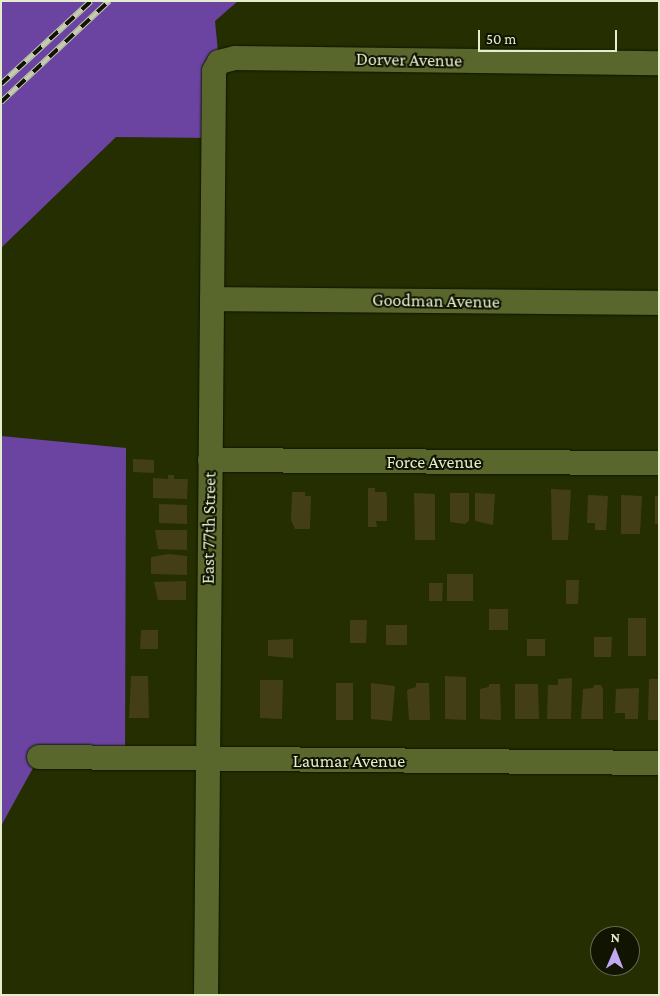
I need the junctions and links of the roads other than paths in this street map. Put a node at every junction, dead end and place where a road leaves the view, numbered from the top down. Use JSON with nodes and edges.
{"nodes":[{"id":1,"x":219,"y":62,"type":"joint"},
{"id":2,"x":659,"y":63,"type":"edge"},
{"id":3,"x":212,"y":299,"type":"junction"},
{"id":4,"x":659,"y":303,"type":"edge"},
{"id":5,"x":210,"y":460,"type":"junction"},
{"id":6,"x":659,"y":463,"type":"edge"},
{"id":7,"x":39,"y":756,"type":"dead end"},
{"id":8,"x":206,"y":760,"type":"junction"},
{"id":9,"x":659,"y":763,"type":"edge"},
{"id":10,"x":206,"y":995,"type":"edge"}],
"edges":[{"from":1,"to":2,"type":"street","name":"Dorver Avenue"},
{"from":1,"to":3,"type":"street","name":"East 77th Street"},
{"from":3,"to":4,"type":"street","name":"Goodman Avenue"},
{"from":3,"to":5,"type":"street","name":"East 77th Street"},
{"from":5,"to":6,"type":"street","name":"Force Avenue"},
{"from":5,"to":8,"type":"street","name":"East 77th Street"},
{"from":7,"to":8,"type":"street","name":"Laumar Avenue"},
{"from":8,"to":9,"type":"street","name":"Laumar Avenue"},
{"from":8,"to":10,"type":"street","name":"East 77th Street"}]}
